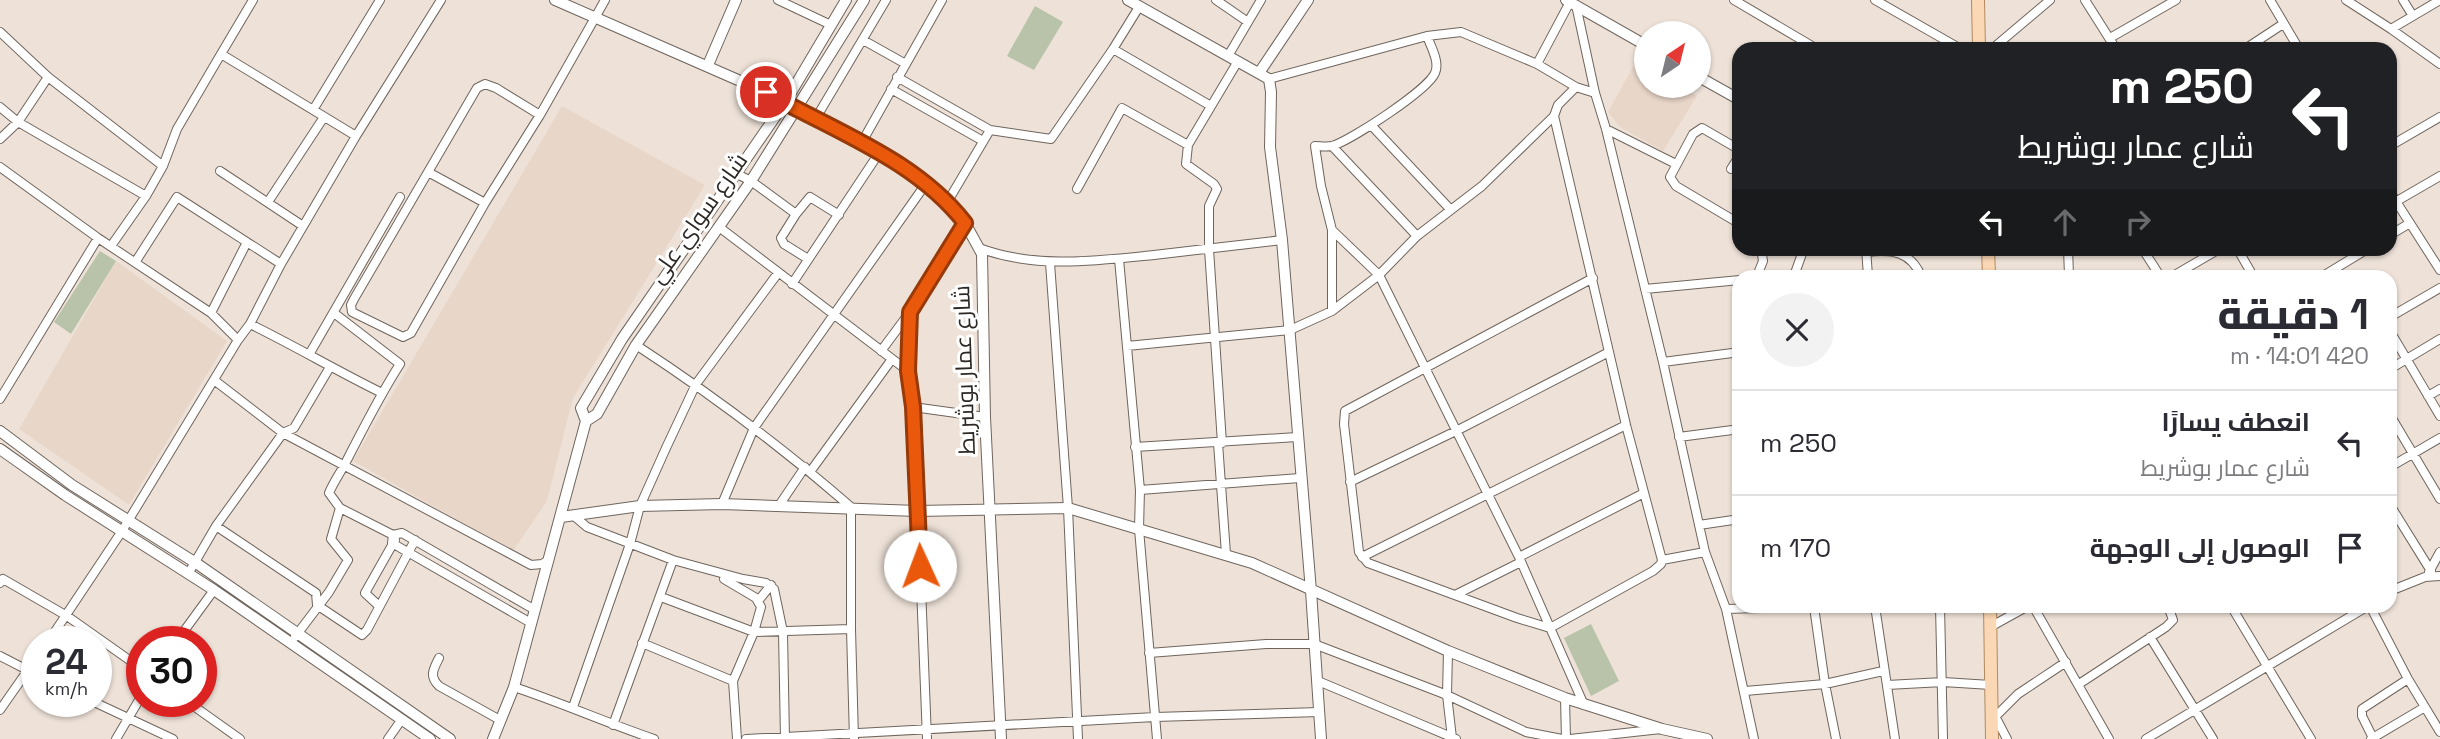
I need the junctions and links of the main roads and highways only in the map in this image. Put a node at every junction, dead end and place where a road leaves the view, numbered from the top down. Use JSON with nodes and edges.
{"nodes":[{"id":1,"x":1978,"y":0,"type":"edge"},
{"id":2,"x":1979,"y":42,"type":"edge"},
{"id":3,"x":1990,"y":613,"type":"edge"},
{"id":4,"x":2001,"y":737,"type":"edge"}],
"edges":[{"from":1,"to":2,"type":"main road"},
{"from":3,"to":4,"type":"main road"}]}
